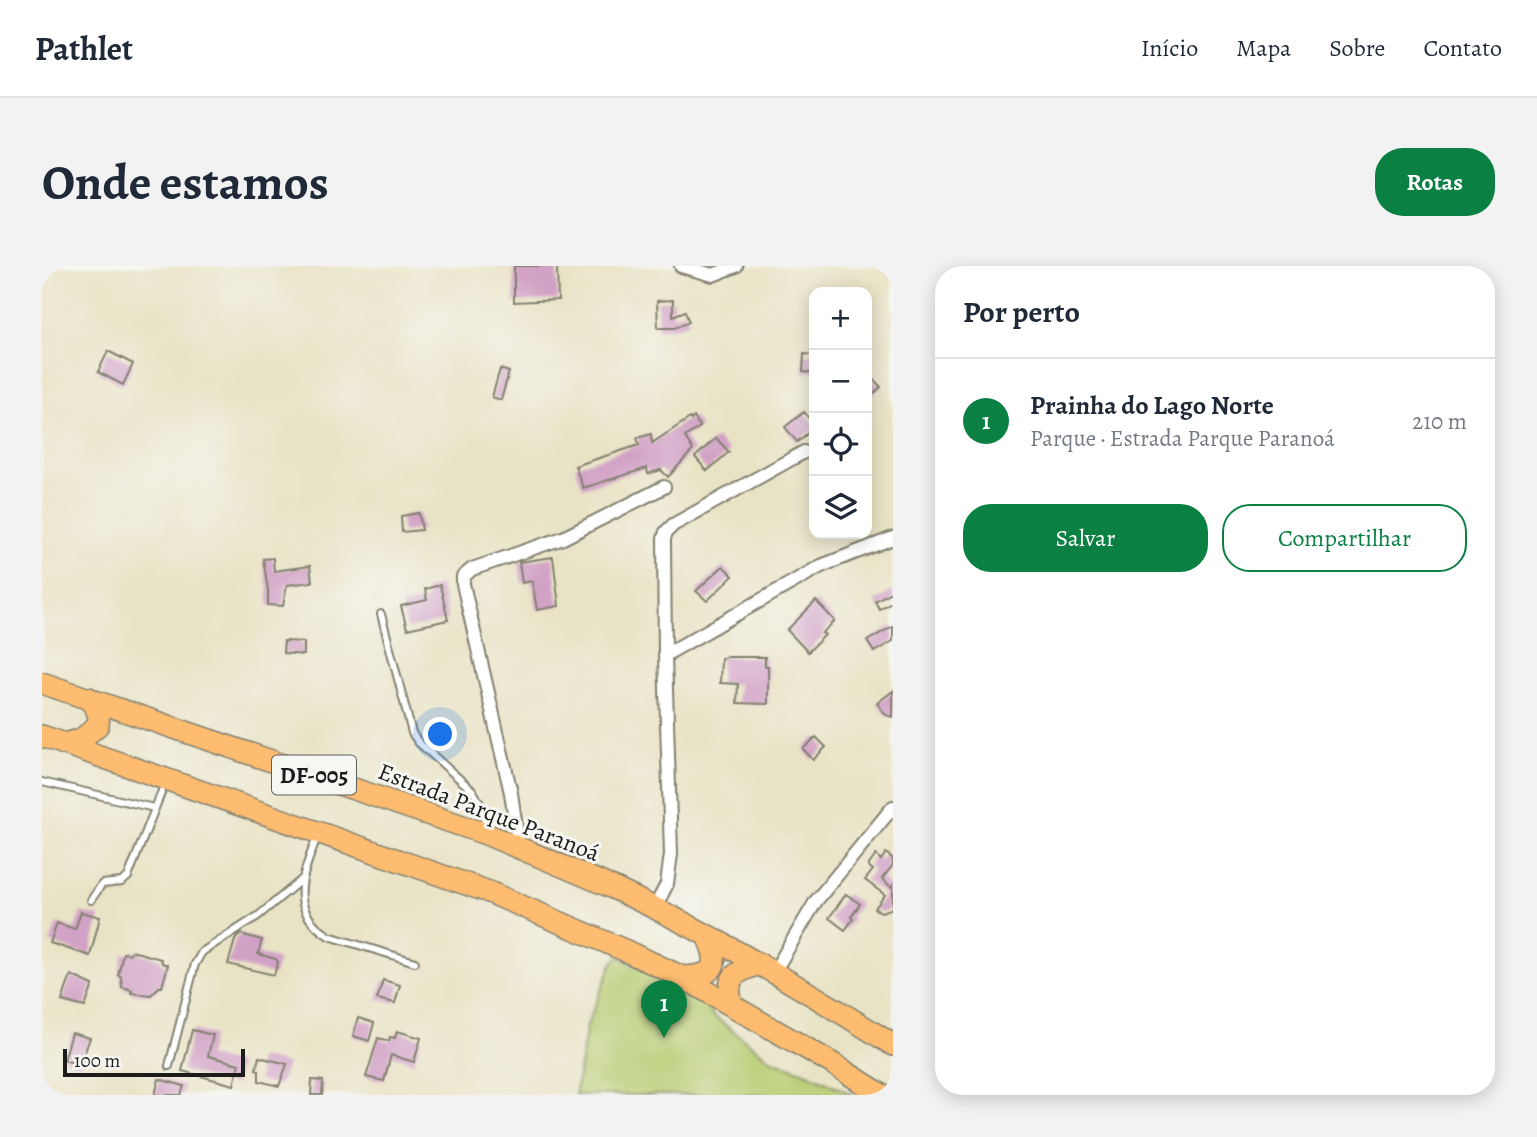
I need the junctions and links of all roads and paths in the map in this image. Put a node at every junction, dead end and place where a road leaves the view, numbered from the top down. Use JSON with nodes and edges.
{"nodes":[{"id":1,"x":681,"y":266,"type":"edge"},
{"id":2,"x":736,"y":266,"type":"edge"},
{"id":3,"x":804,"y":452,"type":"dead end"},
{"id":4,"x":664,"y":487,"type":"dead end"},
{"id":5,"x":893,"y":538,"type":"edge"},
{"id":6,"x":381,"y":614,"type":"dead end"},
{"id":7,"x":665,"y":654,"type":"junction"},
{"id":8,"x":42,"y":683,"type":"edge"},
{"id":9,"x":89,"y":698,"type":"junction"},
{"id":10,"x":42,"y":736,"type":"edge"},
{"id":11,"x":64,"y":744,"type":"junction"},
{"id":12,"x":166,"y":780,"type":"junction"},
{"id":13,"x":42,"y":782,"type":"edge"},
{"id":14,"x":893,"y":807,"type":"edge"},
{"id":15,"x":154,"y":808,"type":"junction"},
{"id":16,"x":318,"y":831,"type":"junction"},
{"id":17,"x":486,"y":834,"type":"junction"},
{"id":18,"x":519,"y":848,"type":"junction"},
{"id":19,"x":301,"y":880,"type":"junction"},
{"id":20,"x":91,"y":900,"type":"dead end"},
{"id":21,"x":654,"y":909,"type":"junction"},
{"id":22,"x":707,"y":936,"type":"junction"},
{"id":23,"x":415,"y":962,"type":"dead end"},
{"id":24,"x":767,"y":968,"type":"junction"},
{"id":25,"x":682,"y":977,"type":"junction"},
{"id":26,"x":732,"y":1005,"type":"junction"},
{"id":27,"x":893,"y":1045,"type":"edge"},
{"id":28,"x":169,"y":1066,"type":"dead end"},
{"id":29,"x":882,"y":1095,"type":"edge"}],
"edges":[{"from":1,"to":2,"type":"street"},
{"from":3,"to":7,"type":"street"},
{"from":4,"to":18,"type":"street"},
{"from":5,"to":7,"type":"street"},
{"from":6,"to":17,"type":"lane"},
{"from":7,"to":21,"type":"street"},
{"from":8,"to":9,"type":"main road","name":"Estrada Parque Paranoá","number":"DF-005"},
{"from":9,"to":11,"type":"main road"},
{"from":9,"to":17,"type":"main road","name":"Estrada Parque Paranoá","number":"DF-005"},
{"from":10,"to":11,"type":"main road","number":"DF-005"},
{"from":11,"to":12,"type":"main road","number":"DF-005"},
{"from":12,"to":15,"type":"lane"},
{"from":12,"to":16,"type":"main road","number":"DF-005"},
{"from":13,"to":15,"type":"lane"},
{"from":14,"to":24,"type":"street"},
{"from":15,"to":20,"type":"lane"},
{"from":16,"to":19,"type":"lane"},
{"from":16,"to":25,"type":"main road","number":"DF-005"},
{"from":17,"to":18,"type":"main road","name":"Estrada Parque Paranoá","number":"DF-005"},
{"from":18,"to":21,"type":"main road","name":"Estrada Parque Paranoá","number":"DF-005"},
{"from":19,"to":23,"type":"lane"},
{"from":19,"to":28,"type":"lane"},
{"from":21,"to":22,"type":"main road","name":"Estrada Parque Paranoá","number":"DF-005"},
{"from":22,"to":24,"type":"main road","name":"Estrada Parque Paranoá","number":"DF-005"},
{"from":22,"to":25,"type":"main road"},
{"from":24,"to":26,"type":"main road"},
{"from":24,"to":27,"type":"main road","name":"Estrada Parque Paranoá","number":"DF-005"},
{"from":25,"to":26,"type":"main road","number":"DF-005"},
{"from":26,"to":29,"type":"main road","number":"DF-005"}]}
